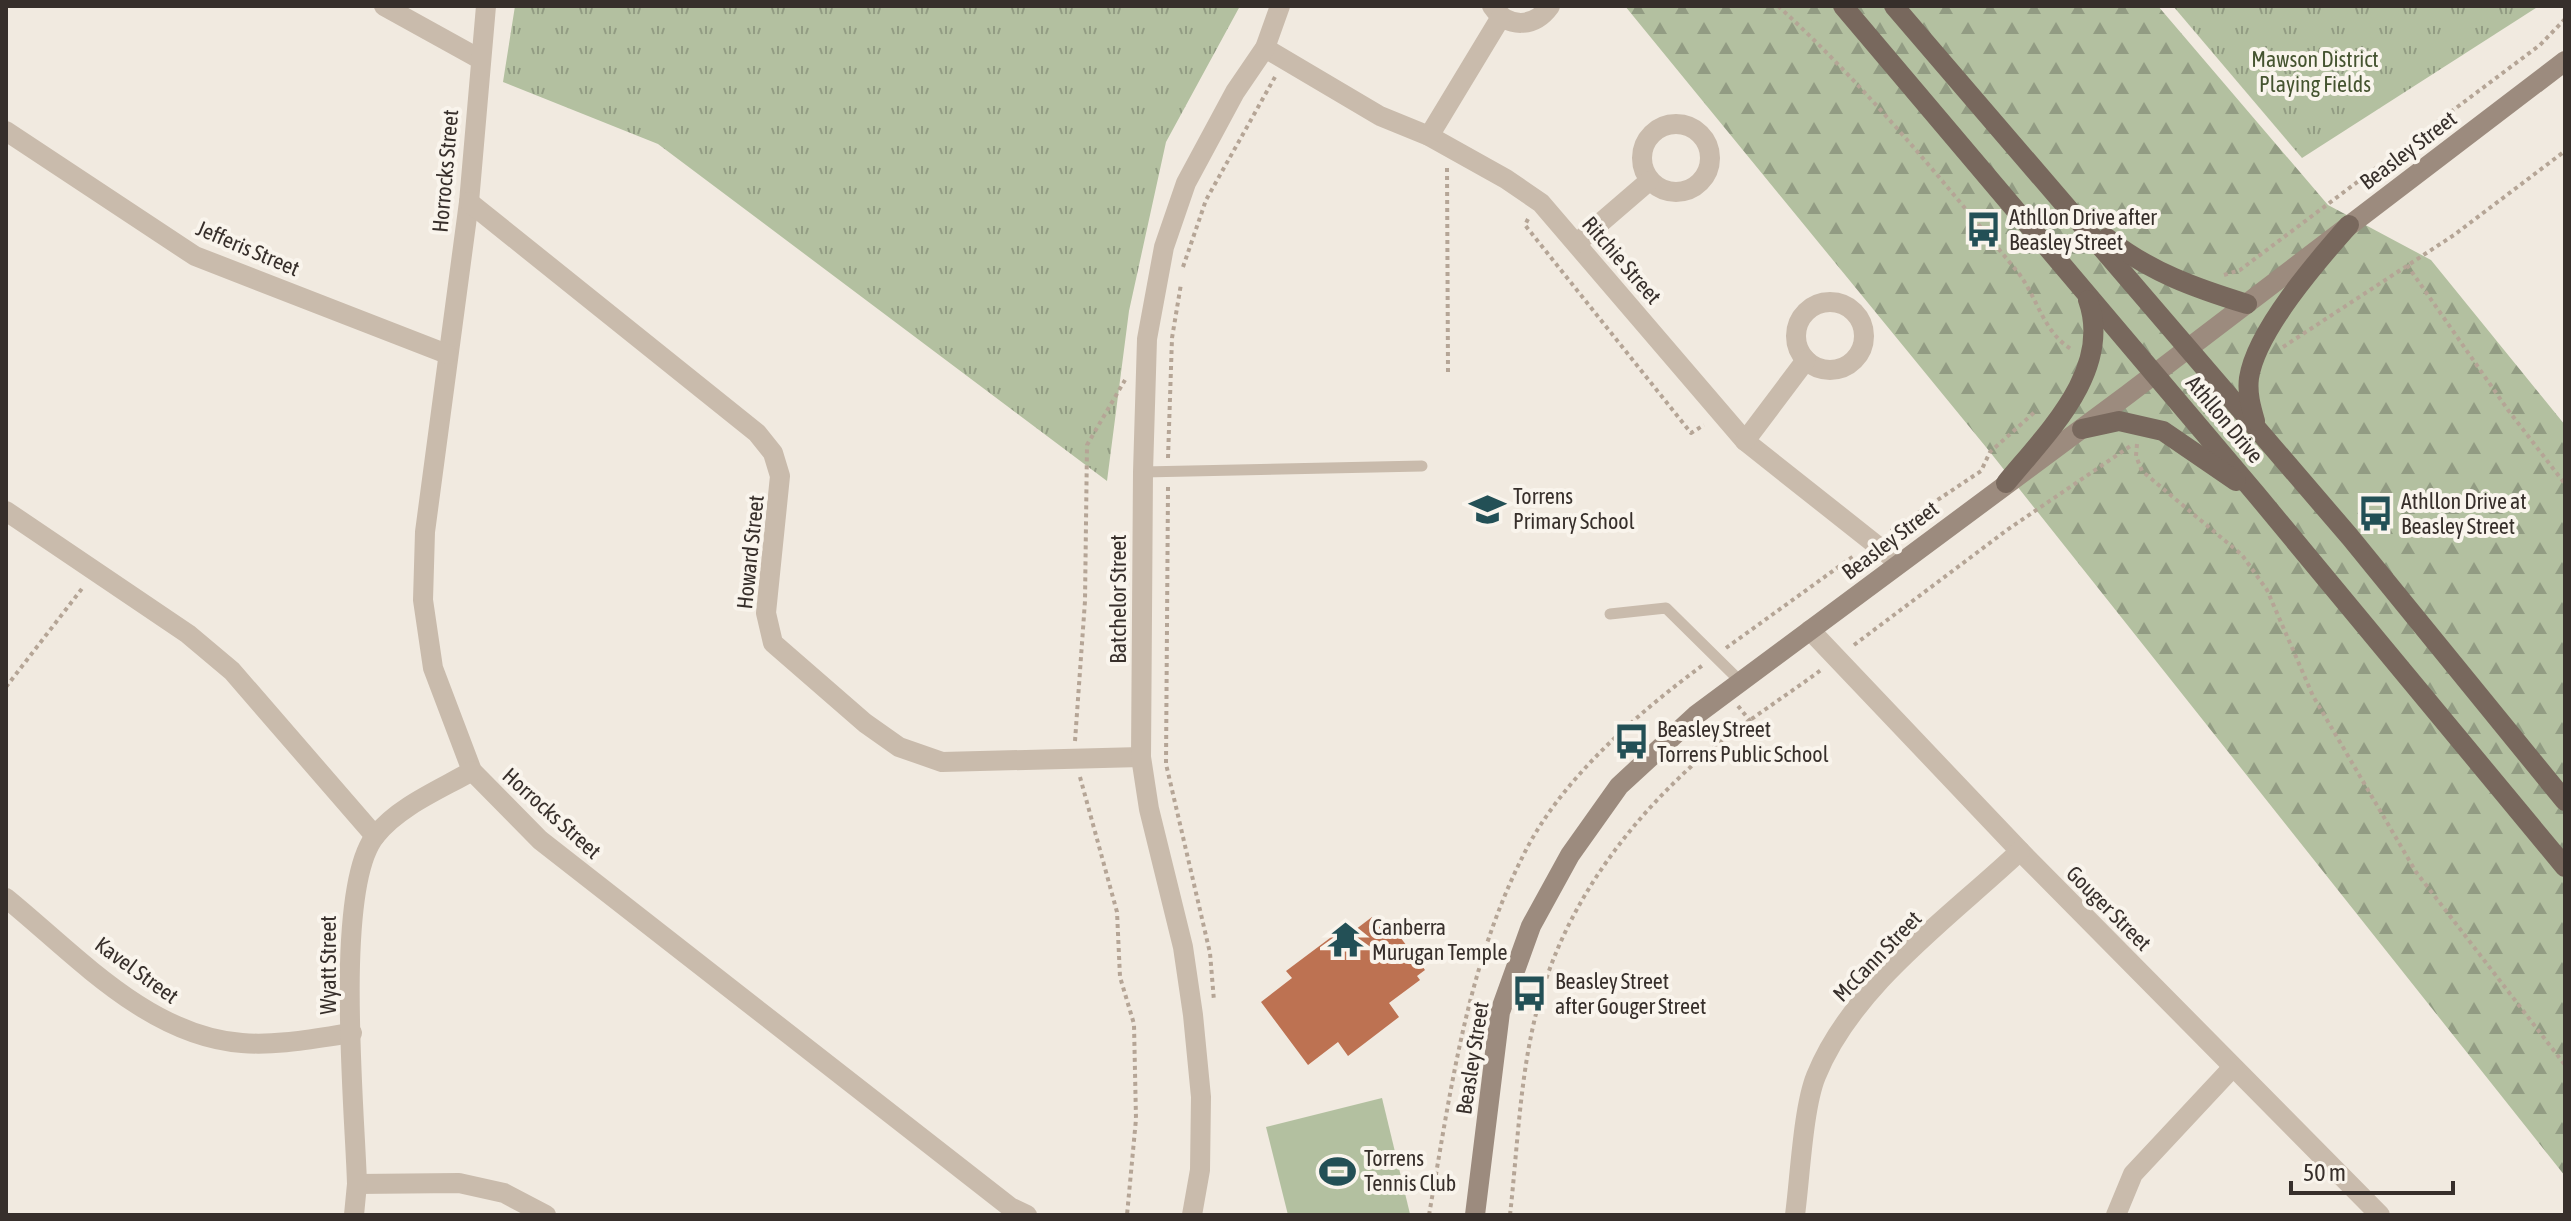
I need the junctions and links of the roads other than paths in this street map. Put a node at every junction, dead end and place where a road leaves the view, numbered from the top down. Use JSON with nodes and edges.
{"nodes":[{"id":1,"x":384,"y":6,"type":"edge"},
{"id":2,"x":486,"y":6,"type":"edge"},
{"id":3,"x":1280,"y":6,"type":"edge"},
{"id":4,"x":1550,"y":6,"type":"edge"},
{"id":5,"x":1843,"y":6,"type":"edge"},
{"id":6,"x":1894,"y":6,"type":"edge"},
{"id":7,"x":1496,"y":11,"type":"edge"},
{"id":8,"x":1265,"y":48,"type":"junction"},
{"id":9,"x":478,"y":58,"type":"junction"},
{"id":10,"x":2565,"y":61,"type":"edge"},
{"id":11,"x":6,"y":131,"type":"edge"},
{"id":12,"x":1429,"y":136,"type":"junction"},
{"id":13,"x":1649,"y":181,"type":"dead end"},
{"id":14,"x":469,"y":202,"type":"junction"},
{"id":15,"x":2072,"y":210,"type":"junction"},
{"id":16,"x":2349,"y":225,"type":"junction"},
{"id":17,"x":1577,"y":243,"type":"junction"},
{"id":18,"x":2087,"y":294,"type":"junction"},
{"id":19,"x":2247,"y":304,"type":"junction"},
{"id":20,"x":2189,"y":348,"type":"junction"},
{"id":21,"x":447,"y":354,"type":"junction"},
{"id":22,"x":1806,"y":360,"type":"dead end"},
{"id":23,"x":2155,"y":374,"type":"junction"},
{"id":24,"x":2257,"y":428,"type":"junction"},
{"id":25,"x":2082,"y":429,"type":"junction"},
{"id":26,"x":1745,"y":441,"type":"junction"},
{"id":27,"x":1422,"y":466,"type":"dead end"},
{"id":28,"x":1143,"y":472,"type":"junction"},
{"id":29,"x":2006,"y":483,"type":"junction"},
{"id":30,"x":2256,"y":494,"type":"junction"},
{"id":31,"x":6,"y":511,"type":"edge"},
{"id":32,"x":1899,"y":563,"type":"junction"},
{"id":33,"x":1610,"y":614,"type":"dead end"},
{"id":34,"x":1810,"y":630,"type":"junction"},
{"id":35,"x":1741,"y":682,"type":"junction"},
{"id":36,"x":1141,"y":757,"type":"junction"},
{"id":37,"x":472,"y":771,"type":"junction"},
{"id":38,"x":2565,"y":801,"type":"edge"},
{"id":39,"x":375,"y":836,"type":"junction"},
{"id":40,"x":2020,"y":851,"type":"junction"},
{"id":41,"x":2565,"y":867,"type":"edge"},
{"id":42,"x":6,"y":898,"type":"edge"},
{"id":43,"x":352,"y":1033,"type":"junction"},
{"id":44,"x":2233,"y":1067,"type":"junction"},
{"id":45,"x":357,"y":1184,"type":"junction"},
{"id":46,"x":354,"y":1215,"type":"edge"},
{"id":47,"x":546,"y":1215,"type":"edge"},
{"id":48,"x":1027,"y":1215,"type":"edge"},
{"id":49,"x":1192,"y":1215,"type":"edge"},
{"id":50,"x":1475,"y":1215,"type":"edge"},
{"id":51,"x":1795,"y":1215,"type":"edge"},
{"id":52,"x":2116,"y":1215,"type":"edge"},
{"id":53,"x":2380,"y":1215,"type":"edge"}],
"edges":[{"from":1,"to":9,"type":"street"},
{"from":2,"to":9,"type":"street","name":"Horrocks Street"},
{"from":3,"to":8,"type":"street","name":"Batchelor Street"},
{"from":4,"to":7,"type":"street"},
{"from":5,"to":18,"type":"main road","name":"Athllon Drive"},
{"from":6,"to":15,"type":"main road","name":"Athllon Drive"},
{"from":7,"to":12,"type":"street"},
{"from":8,"to":12,"type":"street","name":"Ritchie Street"},
{"from":8,"to":28,"type":"street","name":"Batchelor Street"},
{"from":9,"to":14,"type":"street","name":"Horrocks Street"},
{"from":10,"to":16,"type":"main road","name":"Beasley Street"},
{"from":11,"to":21,"type":"street","name":"Jefferis Street"},
{"from":12,"to":17,"type":"street","name":"Ritchie Street"},
{"from":13,"to":17,"type":"street"},
{"from":14,"to":21,"type":"street","name":"Horrocks Street"},
{"from":14,"to":36,"type":"street","name":"Howard Street"},
{"from":15,"to":19,"type":"main road"},
{"from":15,"to":20,"type":"main road","name":"Athllon Drive"},
{"from":16,"to":19,"type":"main road","name":"Beasley Street"},
{"from":16,"to":24,"type":"main road"},
{"from":17,"to":26,"type":"street","name":"Ritchie Street"},
{"from":18,"to":23,"type":"main road","name":"Athllon Drive"},
{"from":18,"to":29,"type":"main road"},
{"from":19,"to":20,"type":"main road","name":"Beasley Street"},
{"from":20,"to":23,"type":"main road","name":"Beasley Street"},
{"from":20,"to":24,"type":"main road","name":"Athllon Drive"},
{"from":21,"to":37,"type":"street","name":"Horrocks Street"},
{"from":22,"to":26,"type":"street"},
{"from":23,"to":25,"type":"main road","name":"Beasley Street"},
{"from":23,"to":30,"type":"main road","name":"Athllon Drive"},
{"from":24,"to":38,"type":"main road","name":"Athllon Drive"},
{"from":25,"to":29,"type":"main road","name":"Beasley Street"},
{"from":25,"to":30,"type":"main road"},
{"from":26,"to":32,"type":"street","name":"Ritchie Street"},
{"from":27,"to":28,"type":"lane"},
{"from":28,"to":36,"type":"street","name":"Batchelor Street"},
{"from":29,"to":32,"type":"main road","name":"Beasley Street"},
{"from":30,"to":41,"type":"main road","name":"Athllon Drive"},
{"from":31,"to":39,"type":"street"},
{"from":32,"to":34,"type":"main road","name":"Beasley Street"},
{"from":33,"to":35,"type":"lane"},
{"from":34,"to":35,"type":"main road","name":"Beasley Street"},
{"from":34,"to":40,"type":"street","name":"Gouger Street"},
{"from":35,"to":50,"type":"main road","name":"Beasley Street"},
{"from":36,"to":49,"type":"street","name":"Batchelor Street"},
{"from":37,"to":39,"type":"street","name":"Wyatt Street"},
{"from":37,"to":48,"type":"street","name":"Horrocks Street"},
{"from":39,"to":43,"type":"street","name":"Wyatt Street"},
{"from":40,"to":44,"type":"street","name":"Gouger Street"},
{"from":40,"to":51,"type":"street","name":"McCann Street"},
{"from":42,"to":43,"type":"street","name":"Kavel Street"},
{"from":43,"to":45,"type":"street","name":"Wyatt Street"},
{"from":44,"to":52,"type":"street"},
{"from":44,"to":53,"type":"street","name":"Gouger Street"},
{"from":45,"to":46,"type":"street","name":"Wyatt Street"},
{"from":45,"to":47,"type":"street"}]}
